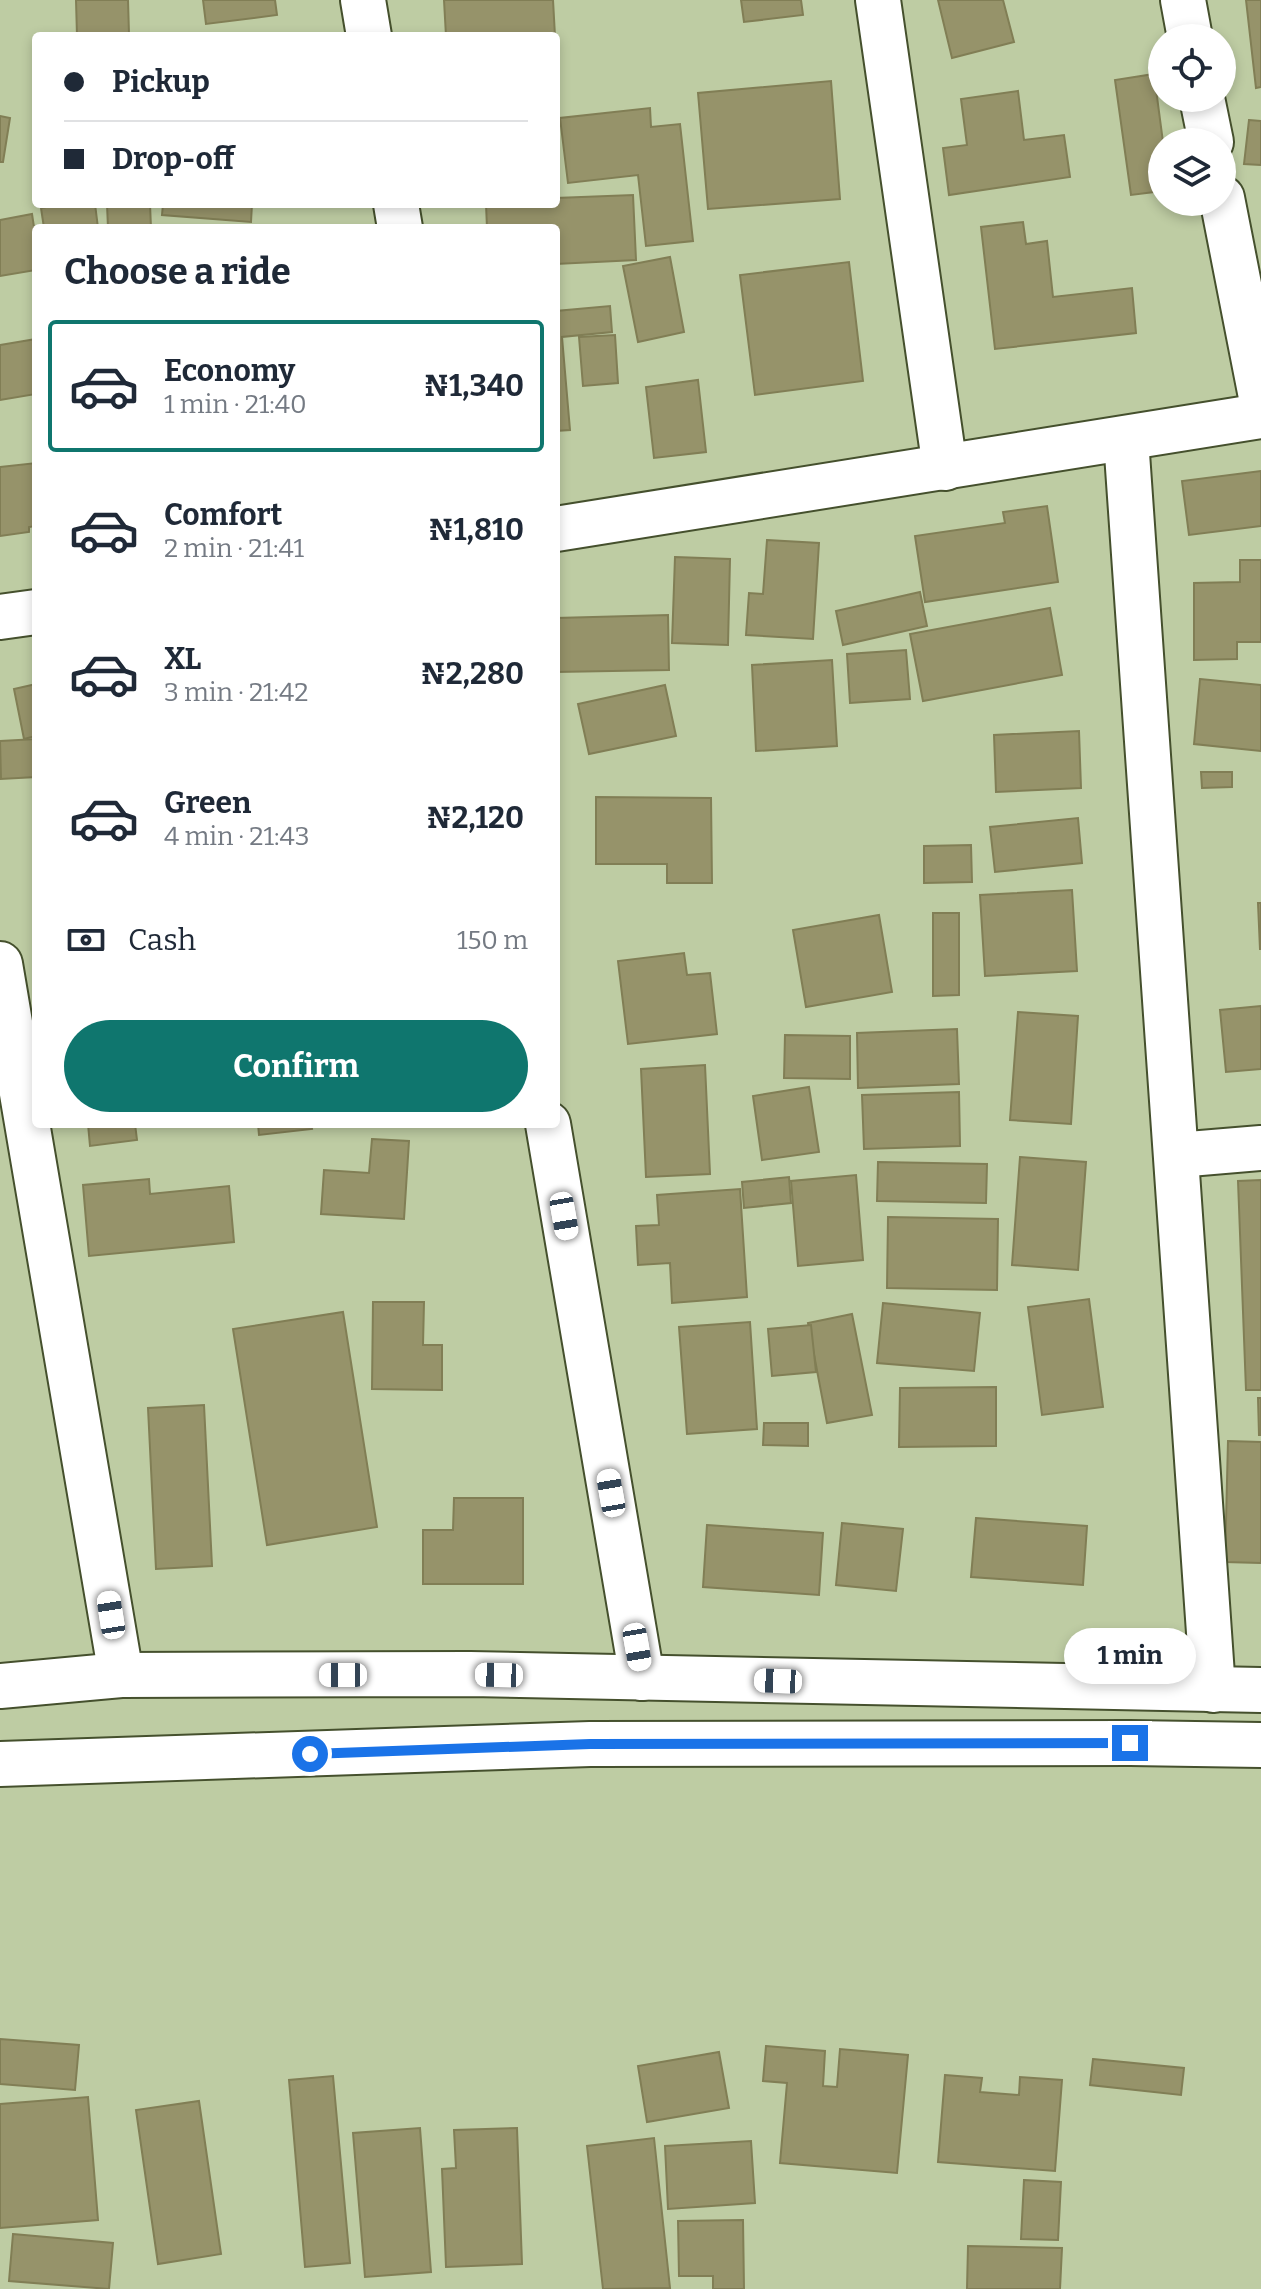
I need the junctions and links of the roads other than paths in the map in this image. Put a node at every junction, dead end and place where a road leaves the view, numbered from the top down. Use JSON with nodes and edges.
{"nodes":[{"id":1,"x":363,"y":0,"type":"edge"},
{"id":2,"x":878,"y":0,"type":"edge"},
{"id":3,"x":1183,"y":0,"type":"edge"},
{"id":4,"x":1187,"y":24,"type":"edge"},
{"id":5,"x":368,"y":32,"type":"edge"},
{"id":6,"x":1226,"y":216,"type":"edge"},
{"id":7,"x":1261,"y":397,"type":"edge"},
{"id":8,"x":1261,"y":416,"type":"edge"},
{"id":9,"x":1126,"y":439,"type":"junction"},
{"id":10,"x":945,"y":468,"type":"junction"},
{"id":11,"x":560,"y":528,"type":"edge"},
{"id":12,"x":32,"y":613,"type":"edge"},
{"id":13,"x":0,"y":617,"type":"edge"},
{"id":14,"x":0,"y":964,"type":"edge"},
{"id":15,"x":549,"y":1128,"type":"edge"},
{"id":16,"x":15,"y":1139,"type":"edge"},
{"id":17,"x":1261,"y":1148,"type":"edge"},
{"id":18,"x":1177,"y":1155,"type":"junction"},
{"id":19,"x":121,"y":1675,"type":"junction"},
{"id":20,"x":642,"y":1678,"type":"junction"},
{"id":21,"x":778,"y":1681,"type":"junction"},
{"id":22,"x":0,"y":1686,"type":"edge"},
{"id":23,"x":1213,"y":1690,"type":"junction"},
{"id":24,"x":1261,"y":1690,"type":"edge"},
{"id":25,"x":778,"y":1744,"type":"junction"},
{"id":26,"x":1261,"y":1745,"type":"edge"},
{"id":27,"x":0,"y":1764,"type":"edge"}],
"edges":[{"from":1,"to":5,"type":"street"},
{"from":2,"to":10,"type":"street"},
{"from":3,"to":4,"type":"street"},
{"from":6,"to":7,"type":"street"},
{"from":8,"to":9,"type":"street"},
{"from":9,"to":10,"type":"street"},
{"from":9,"to":18,"type":"street"},
{"from":10,"to":11,"type":"street"},
{"from":12,"to":13,"type":"street"},
{"from":14,"to":16,"type":"street"},
{"from":15,"to":20,"type":"street"},
{"from":16,"to":19,"type":"street"},
{"from":17,"to":18,"type":"street"},
{"from":18,"to":23,"type":"street"},
{"from":19,"to":20,"type":"street"},
{"from":19,"to":22,"type":"street"},
{"from":20,"to":21,"type":"street"},
{"from":21,"to":23,"type":"street"},
{"from":21,"to":25,"type":"street"},
{"from":23,"to":24,"type":"street"},
{"from":25,"to":26,"type":"street"},
{"from":25,"to":27,"type":"street"}]}
